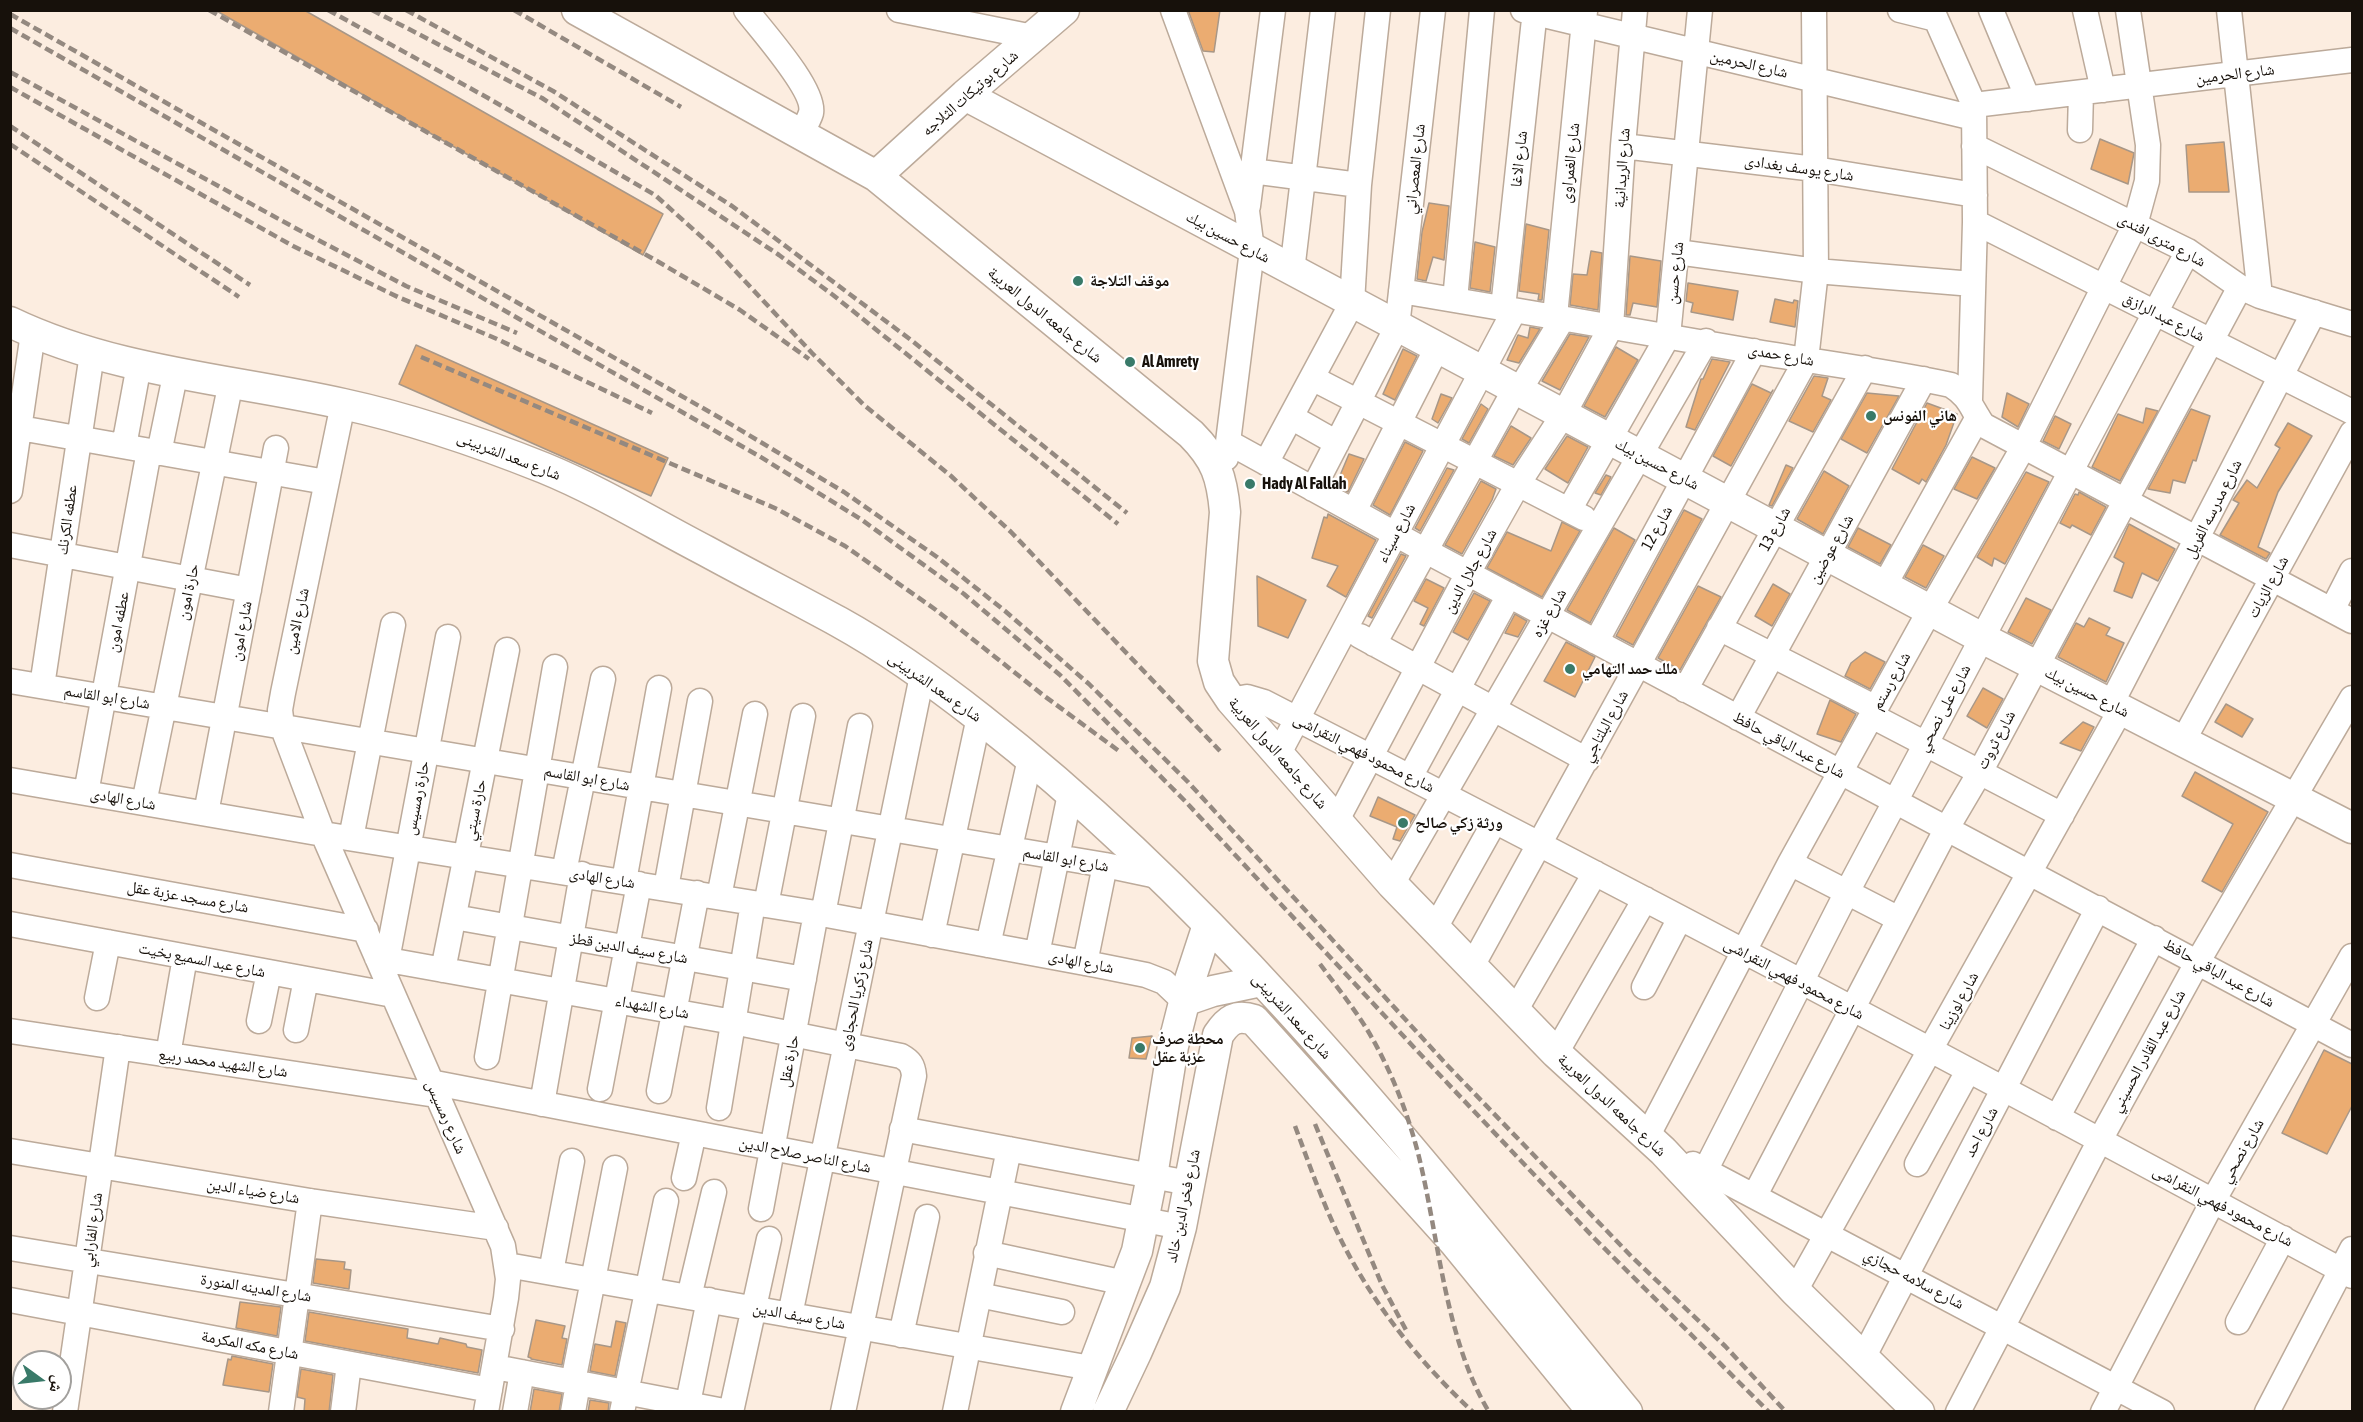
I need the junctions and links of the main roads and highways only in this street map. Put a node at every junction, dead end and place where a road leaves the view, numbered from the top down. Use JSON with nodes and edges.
{"nodes":[{"id":1,"x":577,"y":10,"type":"edge"},
{"id":2,"x":1064,"y":10,"type":"edge"},
{"id":3,"x":964,"y":95,"type":"junction"},
{"id":4,"x":876,"y":176,"type":"junction"},
{"id":5,"x":21,"y":339,"type":"edge"},
{"id":6,"x":2352,"y":828,"type":"edge"},
{"id":7,"x":1208,"y":925,"type":"junction"},
{"id":8,"x":1261,"y":981,"type":"junction"},
{"id":9,"x":1184,"y":1001,"type":"junction"},
{"id":10,"x":1254,"y":1020,"type":"joint"},
{"id":11,"x":1398,"y":1133,"type":"junction"},
{"id":12,"x":1376,"y":1154,"type":"junction"},
{"id":13,"x":1076,"y":1412,"type":"edge"},
{"id":14,"x":1108,"y":1412,"type":"edge"},
{"id":15,"x":1593,"y":1412,"type":"edge"},
{"id":16,"x":1627,"y":1412,"type":"edge"},
{"id":17,"x":1919,"y":1412,"type":"edge"}],
"edges":[{"from":1,"to":4,"type":"main road","name":"شارع جامعه الدول العربية"},
{"from":2,"to":3,"type":"main road","name":"شارع بوتيكات الثلاجه"},
{"from":3,"to":4,"type":"main road","name":"شارع بوتيكات الثلاجه"},
{"from":3,"to":6,"type":"main road","name":"شارع حسين بيك"},
{"from":4,"to":17,"type":"main road","name":"شارع جامعه الدول العربية"},
{"from":5,"to":7,"type":"main road","name":"شارع سعد الشربينى"},
{"from":7,"to":8,"type":"main road","name":"شارع سعد الشربينى"},
{"from":7,"to":9,"type":"main road"},
{"from":8,"to":9,"type":"main road"},
{"from":8,"to":11,"type":"main road","name":"شارع سعد الشربينى"},
{"from":9,"to":13,"type":"main road"},
{"from":10,"to":12,"type":"main road","name":"شارع سعد الشربينى"},
{"from":10,"to":14,"type":"main road","name":"شارع فخر الدين خالد"},
{"from":11,"to":12,"type":"main road"},
{"from":11,"to":16,"type":"main road","name":"شارع سعد الشربينى"},
{"from":12,"to":15,"type":"main road","name":"شارع سعد الشربينى"}]}
